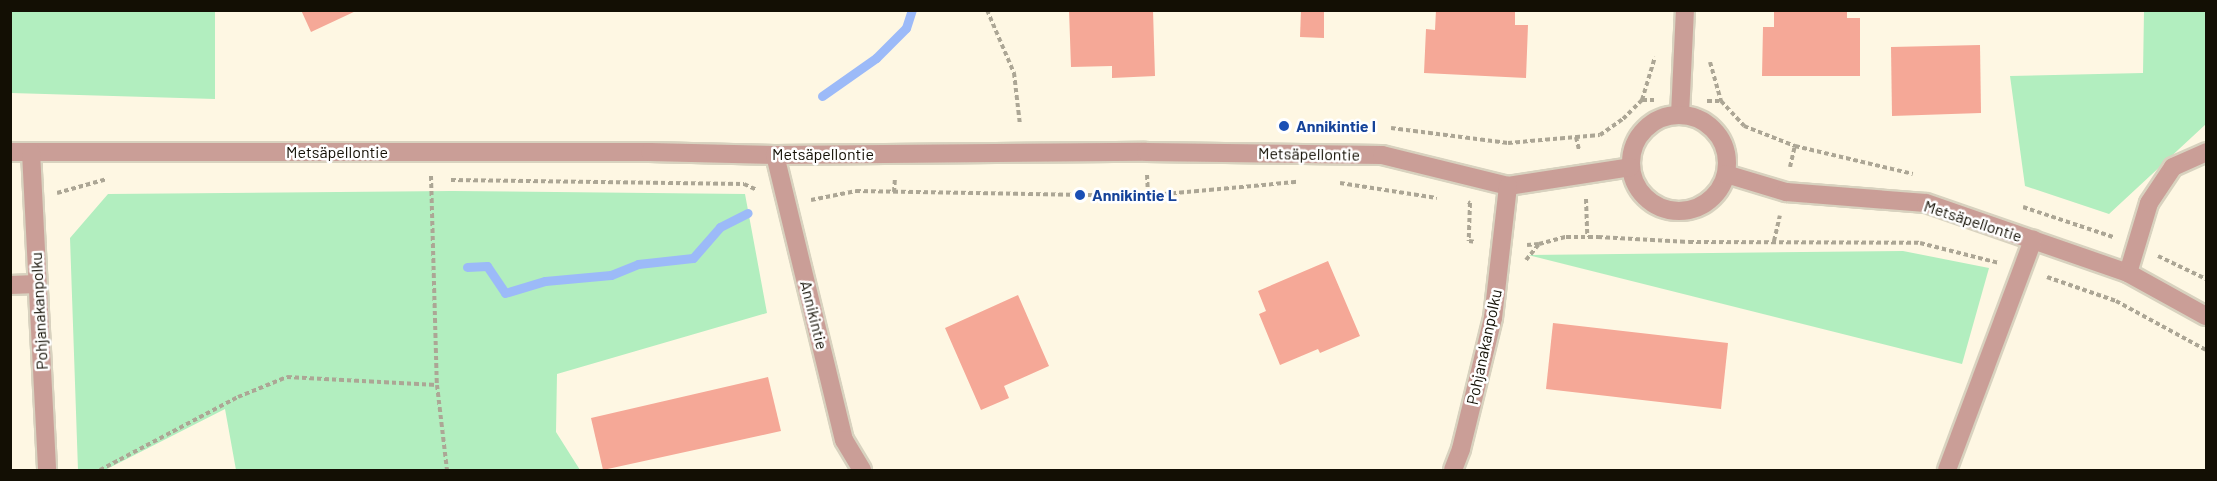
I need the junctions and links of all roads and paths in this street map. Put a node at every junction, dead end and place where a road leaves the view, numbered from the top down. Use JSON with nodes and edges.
{"nodes":[{"id":1,"x":987,"y":10,"type":"edge"},
{"id":2,"x":1685,"y":10,"type":"edge"},
{"id":3,"x":1655,"y":50,"type":"dead end"},
{"id":4,"x":1711,"y":54,"type":"dead end"},
{"id":5,"x":1642,"y":100,"type":"junction"},
{"id":6,"x":1721,"y":101,"type":"junction"},
{"id":7,"x":1680,"y":108,"type":"junction"},
{"id":8,"x":1020,"y":125,"type":"junction"},
{"id":9,"x":1031,"y":125,"type":"dead end"},
{"id":10,"x":1008,"y":126,"type":"dead end"},
{"id":11,"x":1385,"y":128,"type":"dead end"},
{"id":12,"x":10,"y":152,"type":"edge"},
{"id":13,"x":31,"y":152,"type":"junction"},
{"id":14,"x":435,"y":152,"type":"junction"},
{"id":15,"x":2206,"y":152,"type":"edge"},
{"id":16,"x":775,"y":155,"type":"junction"},
{"id":17,"x":1631,"y":166,"type":"junction"},
{"id":18,"x":1726,"y":174,"type":"junction"},
{"id":19,"x":1919,"y":176,"type":"dead end"},
{"id":20,"x":1508,"y":186,"type":"junction"},
{"id":21,"x":2016,"y":205,"type":"dead end"},
{"id":22,"x":2033,"y":240,"type":"junction"},
{"id":23,"x":2136,"y":245,"type":"junction"},
{"id":24,"x":1522,"y":265,"type":"dead end"},
{"id":25,"x":2023,"y":269,"type":"junction"},
{"id":26,"x":2128,"y":273,"type":"junction"},
{"id":27,"x":2206,"y":279,"type":"edge"},
{"id":28,"x":37,"y":284,"type":"junction"},
{"id":29,"x":10,"y":285,"type":"edge"},
{"id":30,"x":2206,"y":315,"type":"edge"},
{"id":31,"x":2206,"y":350,"type":"edge"},
{"id":32,"x":437,"y":385,"type":"junction"},
{"id":33,"x":47,"y":471,"type":"edge"},
{"id":34,"x":100,"y":471,"type":"edge"},
{"id":35,"x":447,"y":471,"type":"edge"},
{"id":36,"x":862,"y":471,"type":"edge"},
{"id":37,"x":1453,"y":471,"type":"edge"},
{"id":38,"x":1947,"y":471,"type":"edge"}],
"edges":[{"from":1,"to":8,"type":"path"},
{"from":2,"to":7,"type":"street"},
{"from":3,"to":5,"type":"path"},
{"from":4,"to":6,"type":"path"},
{"from":5,"to":7,"type":"path"},
{"from":5,"to":11,"type":"path"},
{"from":6,"to":7,"type":"path"},
{"from":6,"to":19,"type":"path"},
{"from":7,"to":17,"type":"street"},
{"from":7,"to":18,"type":"street"},
{"from":8,"to":9,"type":"path"},
{"from":8,"to":10,"type":"path"},
{"from":12,"to":13,"type":"street","name":"Metsäpellontie"},
{"from":13,"to":14,"type":"street","name":"Metsäpellontie"},
{"from":13,"to":28,"type":"street","name":"Pohjanakanpolku"},
{"from":14,"to":16,"type":"street","name":"Metsäpellontie"},
{"from":14,"to":32,"type":"path"},
{"from":15,"to":23,"type":"street"},
{"from":16,"to":20,"type":"street","name":"Metsäpellontie"},
{"from":16,"to":36,"type":"street","name":"Annikintie"},
{"from":17,"to":18,"type":"street"},
{"from":17,"to":20,"type":"street","name":"Metsäpellontie"},
{"from":18,"to":22,"type":"street","name":"Metsäpellontie"},
{"from":20,"to":37,"type":"street","name":"Pohjanakanpolku"},
{"from":21,"to":23,"type":"path"},
{"from":22,"to":25,"type":"street"},
{"from":22,"to":26,"type":"street","name":"Metsäpellontie"},
{"from":23,"to":26,"type":"street"},
{"from":23,"to":27,"type":"path"},
{"from":24,"to":25,"type":"path"},
{"from":25,"to":31,"type":"path"},
{"from":25,"to":38,"type":"street"},
{"from":26,"to":30,"type":"street","name":"Metsäpellontie"},
{"from":28,"to":29,"type":"street"},
{"from":28,"to":33,"type":"street","name":"Pohjanakanpolku"},
{"from":32,"to":34,"type":"path"},
{"from":32,"to":35,"type":"path"}]}
